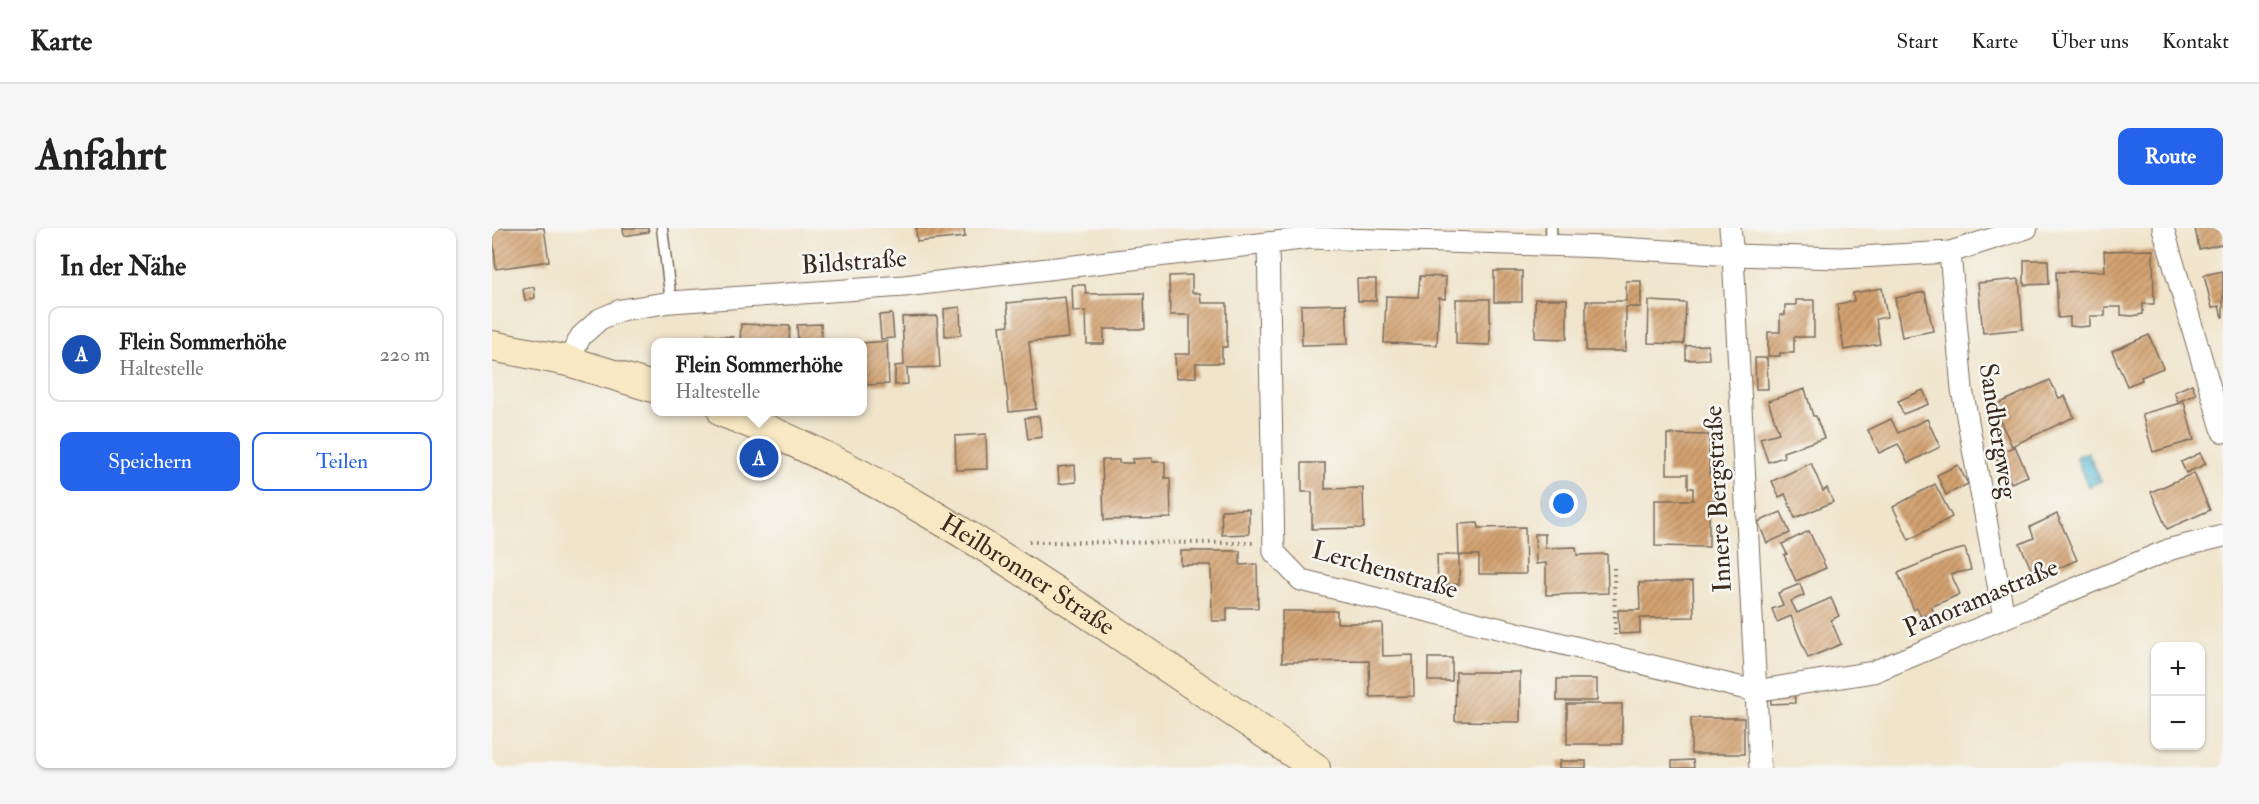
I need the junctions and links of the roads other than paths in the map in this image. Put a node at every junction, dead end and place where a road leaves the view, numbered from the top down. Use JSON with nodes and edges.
{"nodes":[{"id":1,"x":662,"y":228,"type":"edge"},
{"id":2,"x":1730,"y":228,"type":"edge"},
{"id":3,"x":2027,"y":228,"type":"edge"},
{"id":4,"x":2163,"y":228,"type":"edge"},
{"id":5,"x":1310,"y":233,"type":"edge"},
{"id":6,"x":1552,"y":236,"type":"edge"},
{"id":7,"x":1268,"y":243,"type":"junction"},
{"id":8,"x":1950,"y":252,"type":"junction"},
{"id":9,"x":1733,"y":255,"type":"junction"},
{"id":10,"x":671,"y":302,"type":"junction"},
{"id":11,"x":492,"y":346,"type":"edge"},
{"id":12,"x":568,"y":362,"type":"junction"},
{"id":13,"x":651,"y":387,"type":"edge"},
{"id":14,"x":736,"y":416,"type":"edge"},
{"id":15,"x":2223,"y":432,"type":"edge"},
{"id":16,"x":2223,"y":536,"type":"edge"},
{"id":17,"x":2004,"y":617,"type":"junction"},
{"id":18,"x":1755,"y":691,"type":"junction"},
{"id":19,"x":1302,"y":764,"type":"edge"},
{"id":20,"x":1760,"y":768,"type":"edge"}],
"edges":[{"from":1,"to":10,"type":"lane"},
{"from":2,"to":9,"type":"street","name":"Innere Bergstraße"},
{"from":3,"to":8,"type":"street","name":"Bildstraße"},
{"from":4,"to":15,"type":"street"},
{"from":5,"to":6,"type":"street","name":"Bildstraße"},
{"from":5,"to":7,"type":"street","name":"Bildstraße"},
{"from":6,"to":9,"type":"street","name":"Bildstraße"},
{"from":7,"to":10,"type":"street","name":"Bildstraße"},
{"from":7,"to":18,"type":"street","name":"Lerchenstraße"},
{"from":8,"to":9,"type":"street","name":"Bildstraße"},
{"from":8,"to":17,"type":"street","name":"Sandbergweg"},
{"from":9,"to":18,"type":"street","name":"Innere Bergstraße"},
{"from":10,"to":12,"type":"street","name":"Bildstraße"},
{"from":11,"to":12,"type":"main road"},
{"from":12,"to":13,"type":"main road"},
{"from":14,"to":19,"type":"main road","name":"Heilbronner Straße"},
{"from":16,"to":17,"type":"street","name":"Panoramastraße"},
{"from":17,"to":18,"type":"street","name":"Panoramastraße"},
{"from":18,"to":20,"type":"street","name":"Innere Bergstraße"}]}
